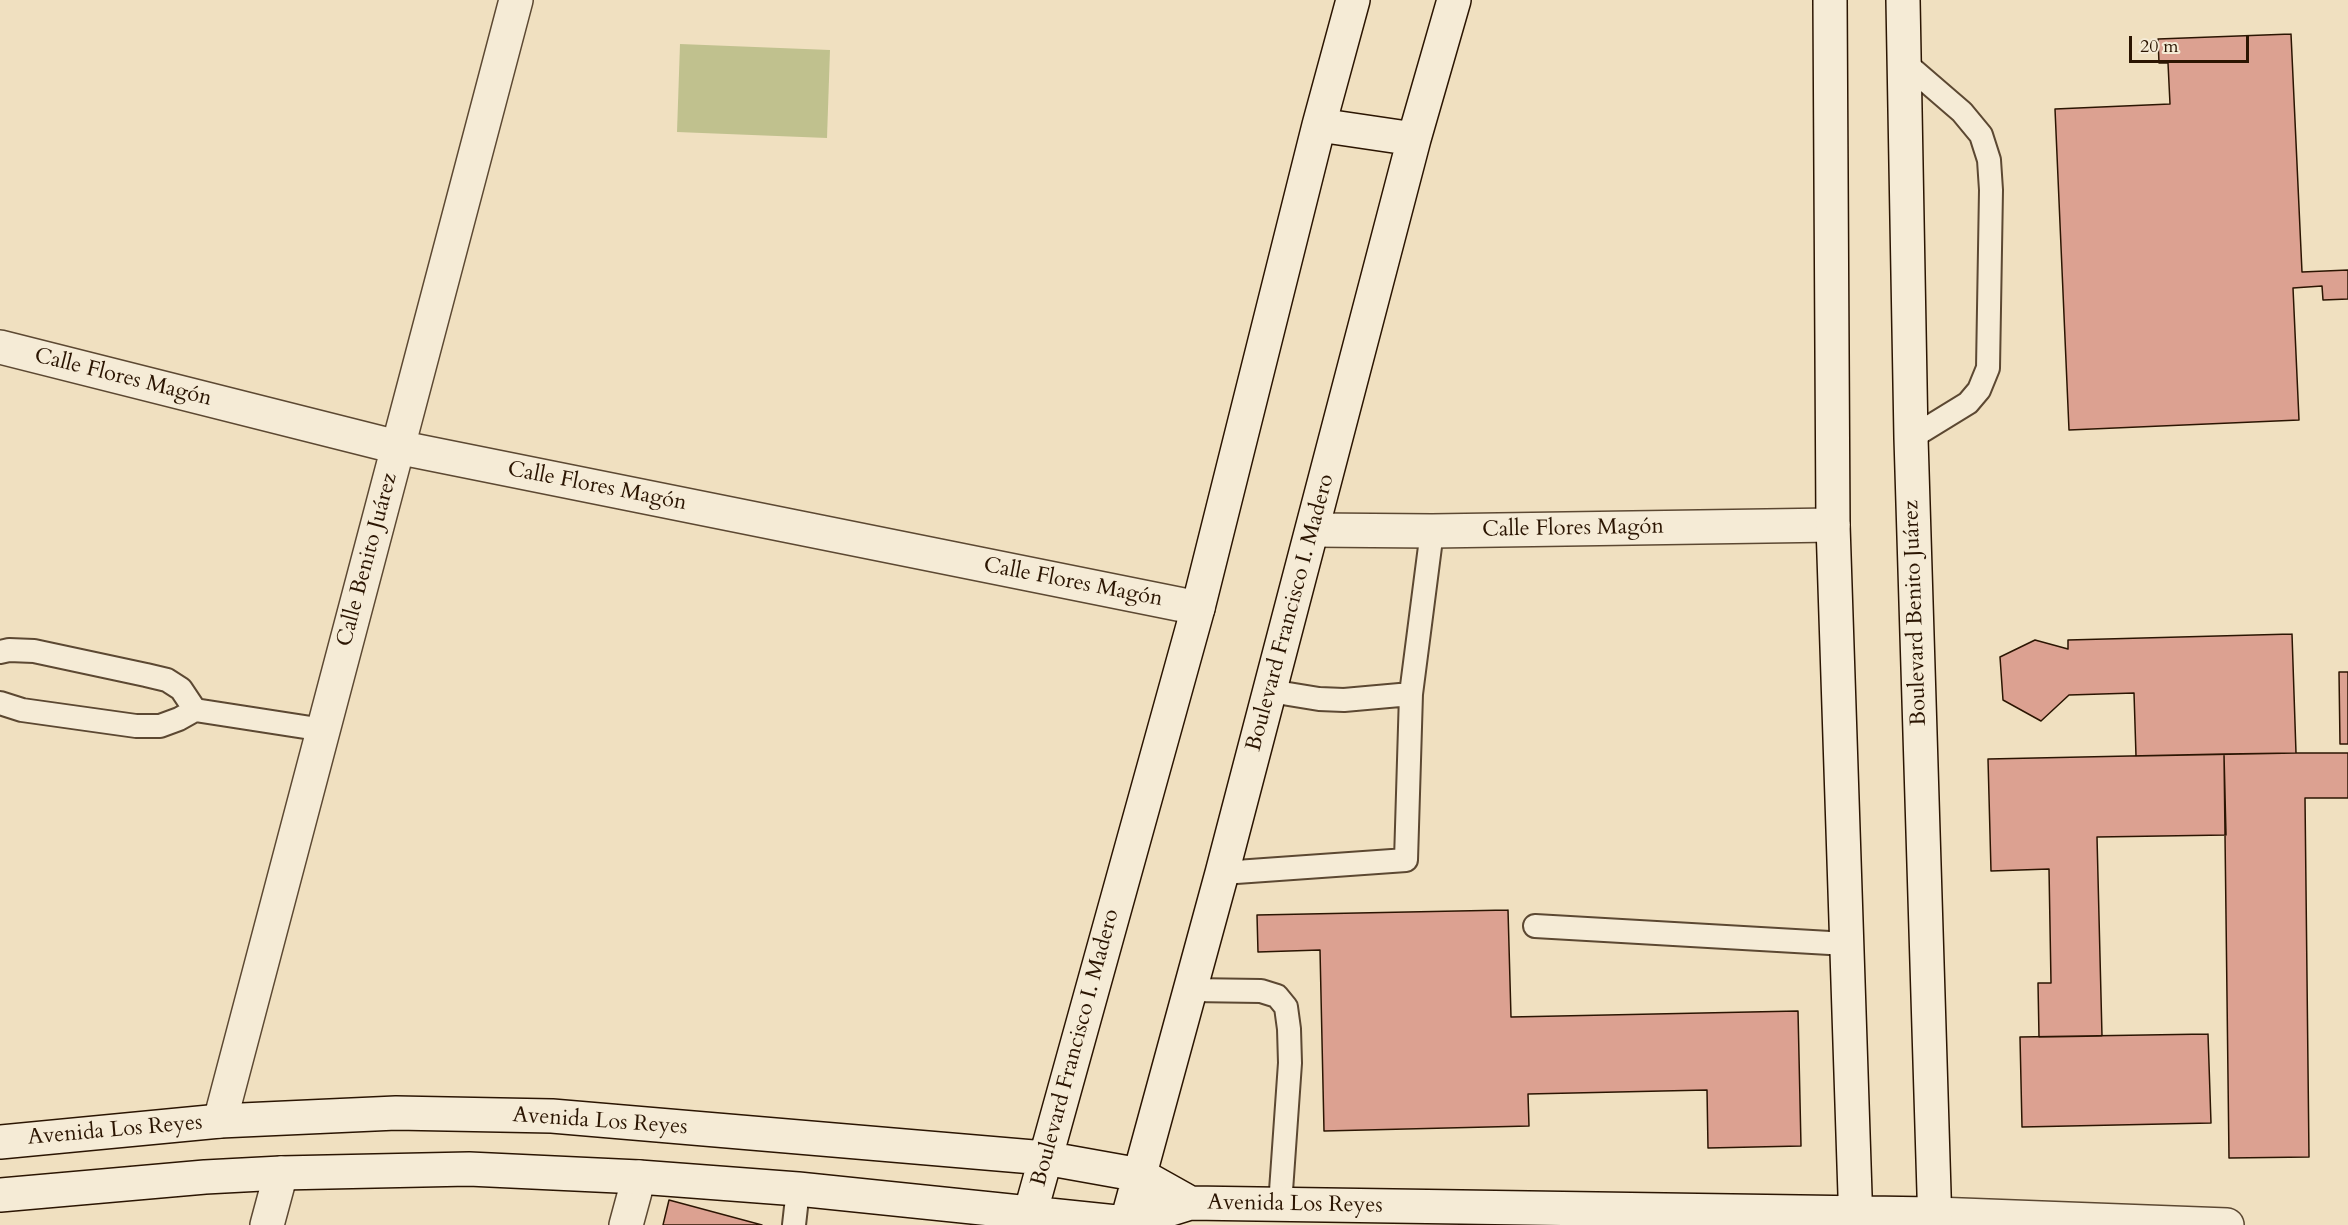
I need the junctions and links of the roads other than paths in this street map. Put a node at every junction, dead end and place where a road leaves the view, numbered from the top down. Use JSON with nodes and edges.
{"nodes":[{"id":1,"x":516,"y":0,"type":"edge"},
{"id":2,"x":1353,"y":0,"type":"edge"},
{"id":3,"x":1454,"y":0,"type":"edge"},
{"id":4,"x":1830,"y":0,"type":"edge"},
{"id":5,"x":1903,"y":0,"type":"edge"},
{"id":6,"x":1904,"y":62,"type":"junction"},
{"id":7,"x":1319,"y":125,"type":"junction"},
{"id":8,"x":1414,"y":139,"type":"junction"},
{"id":9,"x":0,"y":347,"type":"edge"},
{"id":10,"x":1911,"y":438,"type":"junction"},
{"id":11,"x":398,"y":447,"type":"junction"},
{"id":12,"x":1833,"y":525,"type":"junction"},
{"id":13,"x":1313,"y":530,"type":"junction"},
{"id":14,"x":1432,"y":531,"type":"junction"},
{"id":15,"x":1198,"y":608,"type":"junction"},
{"id":16,"x":0,"y":652,"type":"edge"},
{"id":17,"x":1270,"y":691,"type":"junction"},
{"id":18,"x":1411,"y":694,"type":"junction"},
{"id":19,"x":0,"y":703,"type":"edge"},
{"id":20,"x":195,"y":710,"type":"junction"},
{"id":21,"x":324,"y":730,"type":"junction"},
{"id":22,"x":1222,"y":873,"type":"junction"},
{"id":23,"x":1535,"y":926,"type":"dead end"},
{"id":24,"x":1846,"y":944,"type":"junction"},
{"id":25,"x":1191,"y":990,"type":"junction"},
{"id":26,"x":220,"y":1121,"type":"junction"},
{"id":27,"x":0,"y":1142,"type":"edge"},
{"id":28,"x":1045,"y":1158,"type":"junction"},
{"id":29,"x":281,"y":1173,"type":"junction"},
{"id":30,"x":1140,"y":1175,"type":"junction"},
{"id":31,"x":639,"y":1177,"type":"junction"},
{"id":32,"x":798,"y":1189,"type":"junction"},
{"id":33,"x":0,"y":1195,"type":"edge"},
{"id":34,"x":1190,"y":1203,"type":"junction"},
{"id":35,"x":1280,"y":1205,"type":"junction"},
{"id":36,"x":1029,"y":1219,"type":"edge"},
{"id":37,"x":1856,"y":1220,"type":"edge"},
{"id":38,"x":1935,"y":1220,"type":"edge"},
{"id":39,"x":1126,"y":1224,"type":"edge"},
{"id":40,"x":267,"y":1225,"type":"edge"},
{"id":41,"x":626,"y":1225,"type":"edge"},
{"id":42,"x":794,"y":1225,"type":"edge"},
{"id":43,"x":2227,"y":1225,"type":"edge"}],
"edges":[{"from":1,"to":11,"type":"main road","name":"Calle Benito Juárez"},
{"from":2,"to":7,"type":"main road","name":"Boulevard Francisco I. Madero"},
{"from":3,"to":8,"type":"main road","name":"Boulevard Francisco I. Madero"},
{"from":4,"to":12,"type":"main road"},
{"from":5,"to":6,"type":"main road","name":"Boulevard Benito Juárez"},
{"from":6,"to":10,"type":"main road","name":"Boulevard Benito Juárez"},
{"from":6,"to":10,"type":"lane"},
{"from":7,"to":8,"type":"main road"},
{"from":7,"to":15,"type":"main road","name":"Boulevard Francisco I. Madero"},
{"from":8,"to":13,"type":"main road","name":"Boulevard Francisco I. Madero"},
{"from":9,"to":11,"type":"main road","name":"Calle Flores Magón"},
{"from":10,"to":38,"type":"main road","name":"Boulevard Benito Juárez"},
{"from":11,"to":15,"type":"main road","name":"Calle Flores Magón"},
{"from":11,"to":21,"type":"main road","name":"Calle Benito Juárez"},
{"from":12,"to":14,"type":"main road","name":"Calle Flores Magón"},
{"from":12,"to":24,"type":"main road"},
{"from":13,"to":14,"type":"main road","name":"Calle Flores Magón"},
{"from":13,"to":17,"type":"main road","name":"Boulevard Francisco I. Madero"},
{"from":14,"to":18,"type":"lane"},
{"from":15,"to":28,"type":"main road","name":"Boulevard Francisco I. Madero"},
{"from":16,"to":20,"type":"lane"},
{"from":17,"to":18,"type":"lane"},
{"from":17,"to":22,"type":"main road","name":"Boulevard Francisco I. Madero"},
{"from":18,"to":22,"type":"lane"},
{"from":19,"to":20,"type":"lane"},
{"from":20,"to":21,"type":"lane"},
{"from":21,"to":26,"type":"main road","name":"Calle Benito Juárez"},
{"from":22,"to":25,"type":"main road","name":"Boulevard Francisco I. Madero"},
{"from":23,"to":24,"type":"lane"},
{"from":24,"to":37,"type":"main road"},
{"from":25,"to":30,"type":"main road","name":"Boulevard Francisco I. Madero"},
{"from":25,"to":35,"type":"lane"},
{"from":26,"to":27,"type":"main road","name":"Avenida Los Reyes"},
{"from":26,"to":28,"type":"main road","name":"Avenida Los Reyes"},
{"from":28,"to":30,"type":"main road","name":"Avenida Los Reyes"},
{"from":28,"to":36,"type":"main road","name":"Boulevard Francisco I. Madero"},
{"from":29,"to":31,"type":"main road","name":"Avenida Los Reyes"},
{"from":29,"to":33,"type":"main road","name":"Avenida Los Reyes"},
{"from":29,"to":40,"type":"main road"},
{"from":30,"to":34,"type":"main road","name":"Avenida Los Reyes"},
{"from":30,"to":39,"type":"main road","name":"Boulevard Francisco I. Madero"},
{"from":31,"to":32,"type":"main road","name":"Avenida Los Reyes"},
{"from":31,"to":41,"type":"main road"},
{"from":32,"to":36,"type":"main road","name":"Avenida Los Reyes"},
{"from":32,"to":42,"type":"lane"},
{"from":34,"to":35,"type":"main road","name":"Avenida Los Reyes"},
{"from":34,"to":39,"type":"main road","name":"Avenida Los Reyes"},
{"from":35,"to":37,"type":"main road","name":"Avenida Los Reyes"},
{"from":36,"to":39,"type":"main road","name":"Avenida Los Reyes"},
{"from":37,"to":38,"type":"main road","name":"Avenida Los Reyes"},
{"from":38,"to":43,"type":"main road","name":"Avenida Los Reyes"}]}
